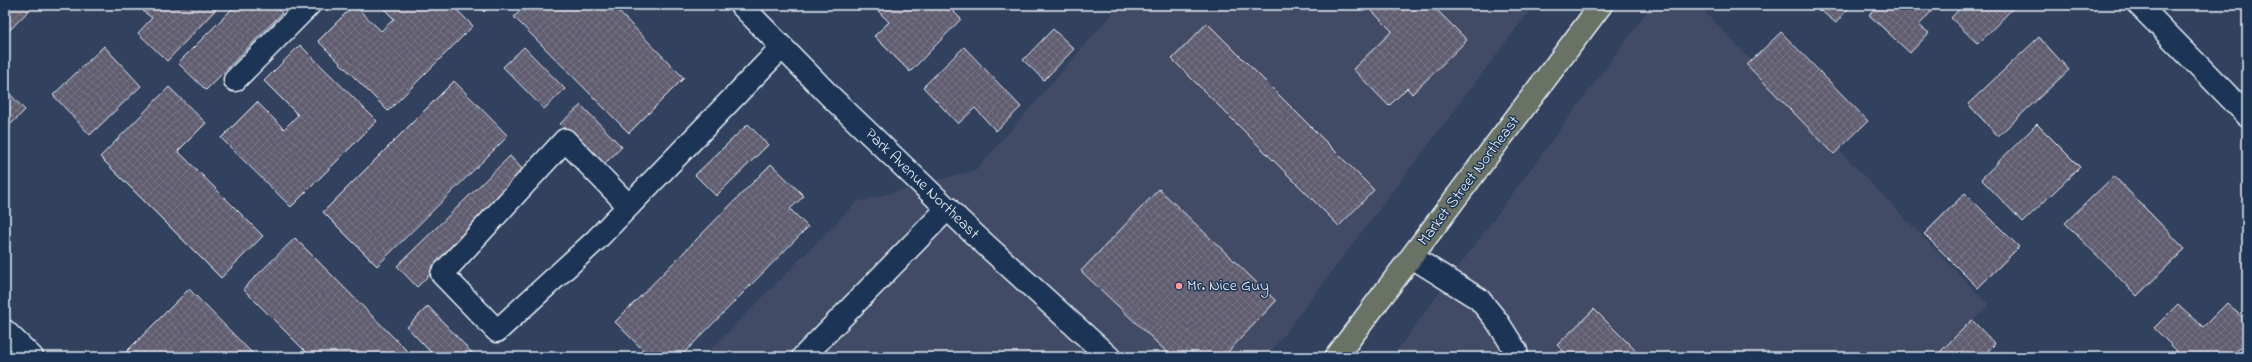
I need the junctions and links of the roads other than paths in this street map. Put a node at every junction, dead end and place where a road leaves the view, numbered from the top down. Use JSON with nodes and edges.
{"nodes":[{"id":1,"x":309,"y":5,"type":"edge"},
{"id":2,"x":740,"y":5,"type":"edge"},
{"id":3,"x":1601,"y":5,"type":"edge"},
{"id":4,"x":2139,"y":5,"type":"edge"},
{"id":5,"x":782,"y":48,"type":"junction"},
{"id":6,"x":235,"y":80,"type":"dead end"},
{"id":7,"x":2243,"y":104,"type":"edge"},
{"id":8,"x":629,"y":206,"type":"junction"},
{"id":9,"x":948,"y":208,"type":"junction"},
{"id":10,"x":1412,"y":257,"type":"junction"},
{"id":11,"x":5,"y":331,"type":"edge"},
{"id":12,"x":32,"y":357,"type":"edge"},
{"id":13,"x":803,"y":357,"type":"edge"},
{"id":14,"x":1109,"y":357,"type":"edge"},
{"id":15,"x":1336,"y":357,"type":"edge"},
{"id":16,"x":1517,"y":357,"type":"edge"}],
"edges":[{"from":1,"to":6,"type":"street"},
{"from":2,"to":5,"type":"street","name":"Park Avenue Northeast"},
{"from":3,"to":10,"type":"main road","name":"Market Street Northeast"},
{"from":4,"to":7,"type":"street"},
{"from":5,"to":8,"type":"street"},
{"from":5,"to":9,"type":"street","name":"Park Avenue Northeast"},
{"from":8,"to":8,"type":"street"},
{"from":9,"to":13,"type":"street"},
{"from":9,"to":14,"type":"street","name":"Park Avenue Northeast"},
{"from":10,"to":15,"type":"main road","name":"Market Street Northeast"},
{"from":10,"to":16,"type":"street"},
{"from":11,"to":12,"type":"street"}]}
